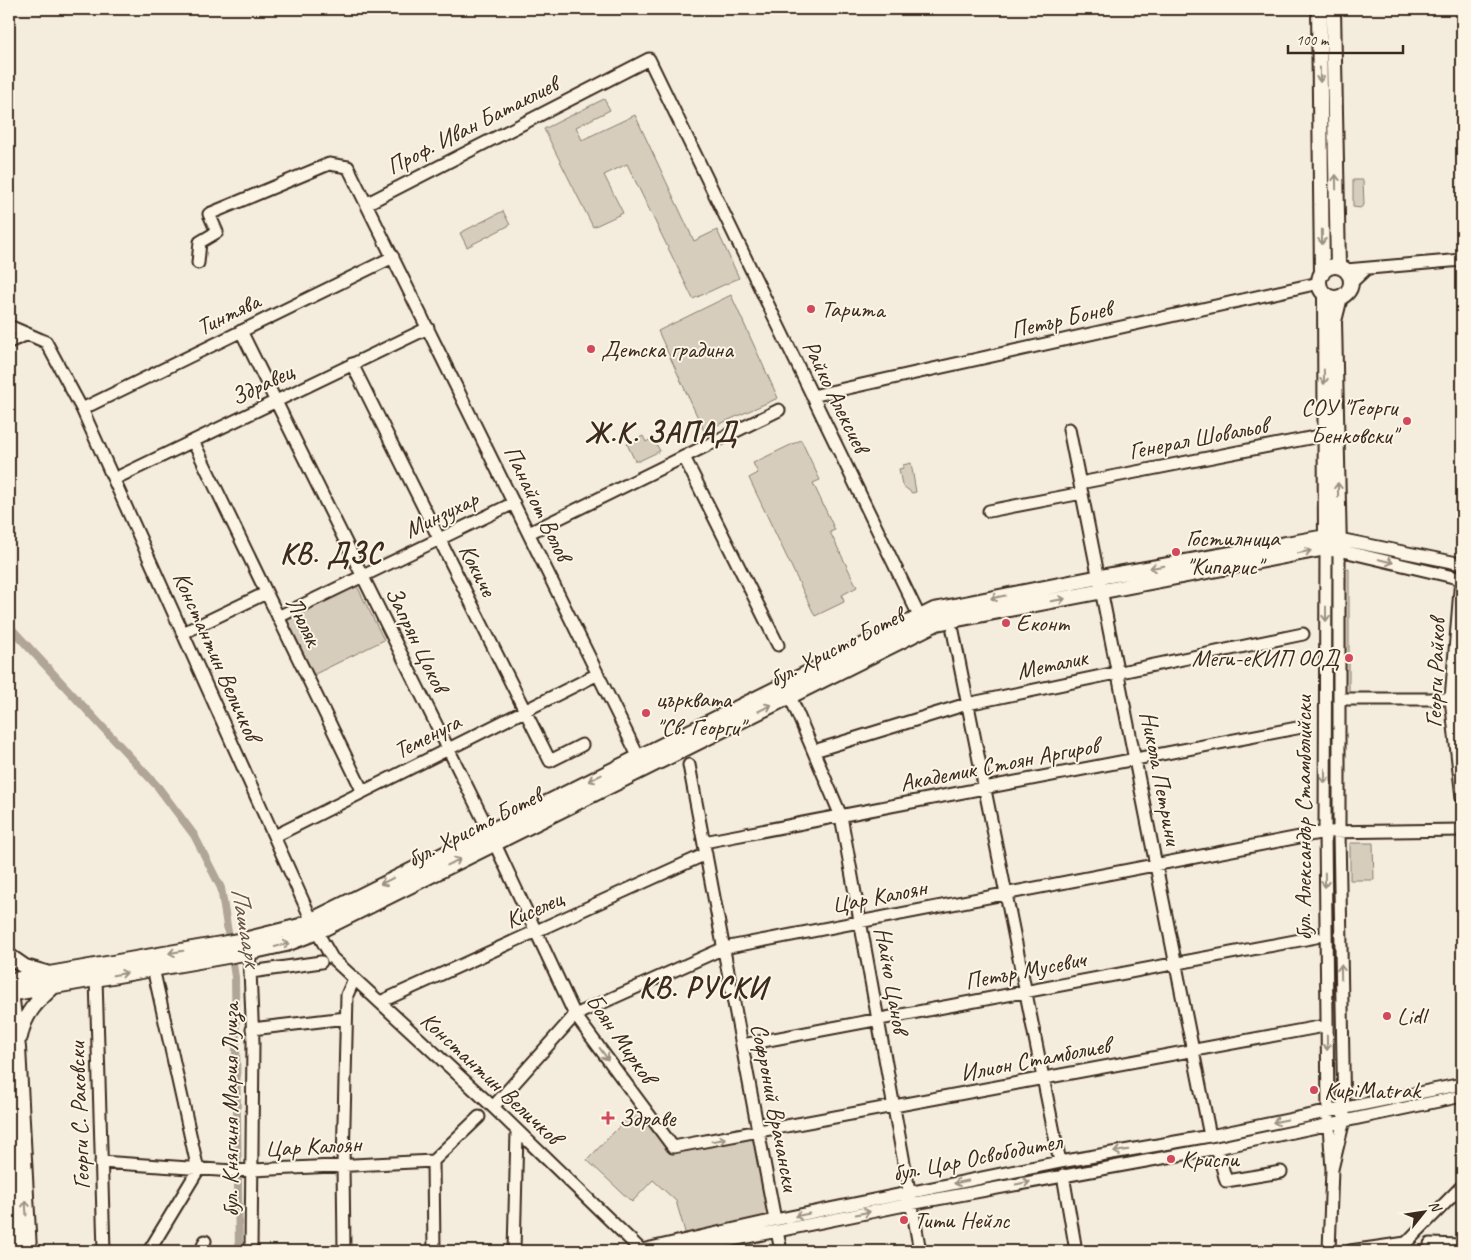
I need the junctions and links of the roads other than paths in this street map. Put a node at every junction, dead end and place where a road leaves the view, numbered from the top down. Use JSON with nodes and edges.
{"nodes":[{"id":1,"x":1319,"y":9,"type":"edge"},
{"id":2,"x":1332,"y":9,"type":"edge"},
{"id":3,"x":649,"y":59,"type":"joint"},
{"id":4,"x":368,"y":203,"type":"junction"},
{"id":5,"x":393,"y":257,"type":"junction"},
{"id":6,"x":1462,"y":260,"type":"edge"},
{"id":7,"x":198,"y":263,"type":"dead end"},
{"id":8,"x":1345,"y":273,"type":"junction"},
{"id":9,"x":1322,"y":283,"type":"junction"},
{"id":10,"x":1340,"y":297,"type":"junction"},
{"id":11,"x":9,"y":326,"type":"edge"},
{"id":12,"x":428,"y":328,"type":"junction"},
{"id":13,"x":241,"y":331,"type":"junction"},
{"id":14,"x":28,"y":334,"type":"junction"},
{"id":15,"x":9,"y":342,"type":"edge"},
{"id":16,"x":352,"y":364,"type":"junction"},
{"id":17,"x":812,"y":396,"type":"junction"},
{"id":18,"x":276,"y":401,"type":"junction"},
{"id":19,"x":82,"y":409,"type":"junction"},
{"id":20,"x":779,"y":410,"type":"dead end"},
{"id":21,"x":1069,"y":429,"type":"dead end"},
{"id":22,"x":1325,"y":435,"type":"junction"},
{"id":23,"x":193,"y":441,"type":"junction"},
{"id":24,"x":684,"y":457,"type":"junction"},
{"id":25,"x":114,"y":479,"type":"junction"},
{"id":26,"x":1081,"y":488,"type":"junction"},
{"id":27,"x":514,"y":503,"type":"junction"},
{"id":28,"x":988,"y":511,"type":"dead end"},
{"id":29,"x":529,"y":533,"type":"junction"},
{"id":30,"x":439,"y":539,"type":"junction"},
{"id":31,"x":1332,"y":543,"type":"junction"},
{"id":32,"x":1462,"y":564,"type":"edge"},
{"id":33,"x":363,"y":576,"type":"junction"},
{"id":34,"x":1100,"y":577,"type":"junction"},
{"id":35,"x":1462,"y":578,"type":"edge"},
{"id":36,"x":1103,"y":591,"type":"junction"},
{"id":37,"x":266,"y":593,"type":"junction"},
{"id":38,"x":278,"y":617,"type":"junction"},
{"id":39,"x":922,"y":622,"type":"junction"},
{"id":40,"x":953,"y":631,"type":"dead end"},
{"id":41,"x":183,"y":633,"type":"junction"},
{"id":42,"x":1303,"y":634,"type":"dead end"},
{"id":43,"x":778,"y":645,"type":"dead end"},
{"id":44,"x":1118,"y":672,"type":"junction"},
{"id":45,"x":598,"y":674,"type":"junction"},
{"id":46,"x":787,"y":690,"type":"junction"},
{"id":47,"x":1339,"y":699,"type":"junction"},
{"id":48,"x":1451,"y":699,"type":"junction"},
{"id":49,"x":967,"y":704,"type":"junction"},
{"id":50,"x":526,"y":711,"type":"junction"},
{"id":51,"x":1302,"y":726,"type":"dead end"},
{"id":52,"x":582,"y":745,"type":"dead end"},
{"id":53,"x":448,"y":750,"type":"junction"},
{"id":54,"x":814,"y":751,"type":"junction"},
{"id":55,"x":1135,"y":759,"type":"junction"},
{"id":56,"x":641,"y":762,"type":"junction"},
{"id":57,"x":689,"y":765,"type":"dead end"},
{"id":58,"x":984,"y":788,"type":"junction"},
{"id":59,"x":363,"y":792,"type":"junction"},
{"id":60,"x":1462,"y":798,"type":"edge"},
{"id":61,"x":841,"y":816,"type":"junction"},
{"id":62,"x":1462,"y":830,"type":"edge"},
{"id":63,"x":1339,"y":831,"type":"junction"},
{"id":64,"x":1325,"y":832,"type":"junction"},
{"id":65,"x":275,"y":836,"type":"junction"},
{"id":66,"x":492,"y":836,"type":"junction"},
{"id":67,"x":705,"y":848,"type":"junction"},
{"id":68,"x":1156,"y":864,"type":"junction"},
{"id":69,"x":1006,"y":893,"type":"junction"},
{"id":70,"x":860,"y":921,"type":"junction"},
{"id":71,"x":315,"y":926,"type":"junction"},
{"id":72,"x":537,"y":930,"type":"junction"},
{"id":73,"x":1316,"y":937,"type":"dead end"},
{"id":74,"x":247,"y":946,"type":"junction"},
{"id":75,"x":724,"y":948,"type":"junction"},
{"id":76,"x":225,"y":950,"type":"junction"},
{"id":77,"x":9,"y":956,"type":"edge"},
{"id":78,"x":321,"y":962,"type":"dead end"},
{"id":79,"x":1176,"y":963,"type":"junction"},
{"id":80,"x":153,"y":968,"type":"junction"},
{"id":81,"x":251,"y":972,"type":"junction"},
{"id":82,"x":96,"y":978,"type":"junction"},
{"id":83,"x":354,"y":979,"type":"junction"},
{"id":84,"x":53,"y":980,"type":"junction"},
{"id":85,"x":10,"y":986,"type":"edge"},
{"id":86,"x":1026,"y":992,"type":"junction"},
{"id":87,"x":380,"y":1002,"type":"junction"},
{"id":88,"x":576,"y":1015,"type":"junction"},
{"id":89,"x":346,"y":1018,"type":"junction"},
{"id":90,"x":877,"y":1020,"type":"junction"},
{"id":91,"x":1319,"y":1027,"type":"dead end"},
{"id":92,"x":252,"y":1029,"type":"junction"},
{"id":93,"x":742,"y":1045,"type":"junction"},
{"id":94,"x":18,"y":1048,"type":"junction"},
{"id":95,"x":1193,"y":1051,"type":"junction"},
{"id":96,"x":1043,"y":1079,"type":"junction"},
{"id":97,"x":1462,"y":1084,"type":"edge"},
{"id":98,"x":9,"y":1090,"type":"edge"},
{"id":99,"x":1462,"y":1096,"type":"edge"},
{"id":100,"x":493,"y":1107,"type":"junction"},
{"id":101,"x":895,"y":1107,"type":"junction"},
{"id":102,"x":1343,"y":1108,"type":"junction"},
{"id":103,"x":1328,"y":1111,"type":"junction"},
{"id":104,"x":479,"y":1117,"type":"dead end"},
{"id":105,"x":1344,"y":1120,"type":"junction"},
{"id":106,"x":1328,"y":1123,"type":"junction"},
{"id":107,"x":517,"y":1132,"type":"junction"},
{"id":108,"x":758,"y":1133,"type":"junction"},
{"id":109,"x":1210,"y":1136,"type":"junction"},
{"id":110,"x":1217,"y":1148,"type":"junction"},
{"id":111,"x":433,"y":1161,"type":"junction"},
{"id":112,"x":101,"y":1162,"type":"junction"},
{"id":113,"x":1060,"y":1162,"type":"junction"},
{"id":114,"x":343,"y":1164,"type":"junction"},
{"id":115,"x":1332,"y":1169,"type":"junction"},
{"id":116,"x":198,"y":1170,"type":"junction"},
{"id":117,"x":252,"y":1170,"type":"junction"},
{"id":118,"x":1281,"y":1172,"type":"dead end"},
{"id":119,"x":1063,"y":1175,"type":"junction"},
{"id":120,"x":1462,"y":1186,"type":"edge"},
{"id":121,"x":909,"y":1198,"type":"junction"},
{"id":122,"x":775,"y":1220,"type":"junction"},
{"id":123,"x":778,"y":1236,"type":"dead end"},
{"id":124,"x":1430,"y":1244,"type":"dead end"},
{"id":125,"x":1462,"y":1246,"type":"edge"},
{"id":126,"x":1407,"y":1247,"type":"edge"},
{"id":127,"x":16,"y":1251,"type":"edge"},
{"id":128,"x":29,"y":1251,"type":"edge"},
{"id":129,"x":104,"y":1251,"type":"edge"},
{"id":130,"x":149,"y":1251,"type":"edge"},
{"id":131,"x":251,"y":1251,"type":"edge"},
{"id":132,"x":344,"y":1251,"type":"edge"},
{"id":133,"x":434,"y":1251,"type":"edge"},
{"id":134,"x":514,"y":1251,"type":"edge"},
{"id":135,"x":640,"y":1251,"type":"edge"},
{"id":136,"x":679,"y":1251,"type":"edge"},
{"id":137,"x":781,"y":1251,"type":"edge"},
{"id":138,"x":920,"y":1251,"type":"edge"},
{"id":139,"x":1076,"y":1251,"type":"edge"},
{"id":140,"x":1329,"y":1251,"type":"edge"},
{"id":141,"x":1350,"y":1251,"type":"edge"}],
"edges":[{"from":1,"to":9,"type":"main road","name":"бул. Александър Стамболийски","one_way":true},
{"from":8,"to":2,"type":"main road","one_way":true},
{"from":3,"to":4,"type":"street","name":"Проф. Иван Батаклиев"},
{"from":3,"to":17,"type":"street","name":"Райко Алексиев"},
{"from":4,"to":5,"type":"street","name":"Проф. Иван Батаклиев"},
{"from":4,"to":7,"type":"street"},
{"from":5,"to":12,"type":"street","name":"Панайот Волов"},
{"from":5,"to":13,"type":"street","name":"Тинтява"},
{"from":6,"to":8,"type":"street"},
{"from":8,"to":9,"type":"main road"},
{"from":8,"to":10,"type":"main road"},
{"from":9,"to":10,"type":"main road"},
{"from":9,"to":17,"type":"street","name":"Петър Бонев"},
{"from":9,"to":22,"type":"main road","name":"бул. Александър Стамболийски","one_way":true},
{"from":31,"to":10,"type":"main road","name":"бул. Александър Стамболийски","one_way":true},
{"from":11,"to":14,"type":"street","name":"Константин Величков"},
{"from":12,"to":16,"type":"street","name":"Здравец"},
{"from":12,"to":27,"type":"street","name":"Панайот Волов"},
{"from":13,"to":18,"type":"street","name":"Запрян Цоков"},
{"from":13,"to":19,"type":"street","name":"Тинтява"},
{"from":14,"to":15,"type":"street"},
{"from":14,"to":19,"type":"street","name":"Константин Величков"},
{"from":16,"to":18,"type":"street","name":"Здравец"},
{"from":16,"to":30,"type":"street","name":"Кокиче"},
{"from":17,"to":39,"type":"street","name":"Райко Алексиев"},
{"from":18,"to":23,"type":"street","name":"Здравец"},
{"from":18,"to":33,"type":"street","name":"Запрян Цоков"},
{"from":19,"to":25,"type":"street","name":"Константин Величков"},
{"from":20,"to":24,"type":"street"},
{"from":21,"to":26,"type":"street","name":"Никола Петрини"},
{"from":22,"to":26,"type":"street","name":"Генерал Шовальов"},
{"from":22,"to":31,"type":"main road","name":"бул. Александър Стамболийски"},
{"from":23,"to":25,"type":"street","name":"Здравец"},
{"from":23,"to":37,"type":"street","name":"Люляк"},
{"from":24,"to":29,"type":"street"},
{"from":24,"to":43,"type":"street"},
{"from":25,"to":41,"type":"street","name":"Константин Величков"},
{"from":26,"to":28,"type":"street","name":"Генерал Шовальов"},
{"from":26,"to":34,"type":"street","name":"Никола Петрини"},
{"from":27,"to":29,"type":"street","name":"Панайот Волов"},
{"from":27,"to":30,"type":"street","name":"Минзухар"},
{"from":29,"to":45,"type":"street","name":"Панайот Волов"},
{"from":30,"to":33,"type":"street","name":"Минзухар"},
{"from":30,"to":50,"type":"street","name":"Кокиче"},
{"from":31,"to":32,"type":"street","name":"бул. Христо Ботев"},
{"from":31,"to":34,"type":"main road","name":"бул. Христо Ботев","one_way":true},
{"from":31,"to":35,"type":"street","name":"бул. Христо Ботев","one_way":true},
{"from":36,"to":31,"type":"main road","name":"бул. Христо Ботев","one_way":true},
{"from":31,"to":47,"type":"street","name":"бул. Александър Стамболийски"},
{"from":31,"to":64,"type":"street","name":"бул. Александър Стамболийски","one_way":true},
{"from":33,"to":38,"type":"street","name":"Минзухар"},
{"from":33,"to":53,"type":"street","name":"Запрян Цоков"},
{"from":34,"to":36,"type":"street","name":"Никола Петрини"},
{"from":34,"to":39,"type":"main road","name":"бул. Христо Ботев","one_way":true},
{"from":35,"to":48,"type":"street","name":"Георги Райков"},
{"from":39,"to":36,"type":"main road","name":"бул. Христо Ботев","one_way":true},
{"from":36,"to":44,"type":"street","name":"Никола Петрини"},
{"from":37,"to":38,"type":"street","name":"Люляк"},
{"from":37,"to":41,"type":"street"},
{"from":38,"to":59,"type":"street","name":"Люляк"},
{"from":39,"to":46,"type":"main road","name":"бул. Христо Ботев"},
{"from":40,"to":49,"type":"street"},
{"from":41,"to":65,"type":"street","name":"Константин Величков"},
{"from":42,"to":44,"type":"street","name":"Металик"},
{"from":44,"to":49,"type":"street","name":"Металик"},
{"from":44,"to":55,"type":"street","name":"Никола Петрини"},
{"from":45,"to":50,"type":"street","name":"Теменуга"},
{"from":45,"to":56,"type":"street","name":"Панайот Волов"},
{"from":46,"to":54,"type":"street","name":"Найчо Цанов"},
{"from":46,"to":56,"type":"main road","name":"бул. Христо Ботев"},
{"from":47,"to":48,"type":"street"},
{"from":47,"to":63,"type":"street","name":"бул. Александър Стамболийски"},
{"from":48,"to":60,"type":"street","name":"Георги Райков"},
{"from":49,"to":54,"type":"street","name":"Металик"},
{"from":49,"to":58,"type":"street"},
{"from":50,"to":52,"type":"street","name":"Кокиче"},
{"from":50,"to":53,"type":"street","name":"Теменуга"},
{"from":51,"to":55,"type":"street","name":"Академик Стоян Аргиров"},
{"from":53,"to":59,"type":"street","name":"Теменуга"},
{"from":53,"to":66,"type":"street","name":"Запрян Цоков"},
{"from":54,"to":61,"type":"street","name":"Найчо Цанов"},
{"from":55,"to":58,"type":"street","name":"Академик Стоян Аргиров"},
{"from":55,"to":68,"type":"street","name":"Никола Петрини"},
{"from":56,"to":66,"type":"main road","name":"бул. Христо Ботев"},
{"from":57,"to":67,"type":"street","name":"Софроний Врачански"},
{"from":58,"to":61,"type":"street","name":"Академик Стоян Аргиров"},
{"from":58,"to":69,"type":"street"},
{"from":59,"to":65,"type":"street","name":"Теменуга"},
{"from":61,"to":67,"type":"street","name":"Академик Стоян Аргиров"},
{"from":61,"to":70,"type":"street","name":"Найчо Цанов"},
{"from":62,"to":63,"type":"street"},
{"from":63,"to":64,"type":"street","name":"Цар Калоян"},
{"from":102,"to":63,"type":"street","name":"бул. Александър Стамболийски","one_way":true},
{"from":64,"to":68,"type":"street","name":"Цар Калоян"},
{"from":64,"to":103,"type":"street","name":"бул. Александър Стамболийски","one_way":true},
{"from":65,"to":71,"type":"street","name":"Константин Величков"},
{"from":66,"to":71,"type":"main road","name":"бул. Христо Ботев"},
{"from":66,"to":72,"type":"street","name":"Боян Мирков"},
{"from":67,"to":72,"type":"street","name":"Киселец"},
{"from":67,"to":75,"type":"street","name":"Софроний Врачански"},
{"from":68,"to":69,"type":"street","name":"Цар Калоян"},
{"from":68,"to":79,"type":"street","name":"Никола Петрини"},
{"from":69,"to":70,"type":"street","name":"Цар Калоян"},
{"from":69,"to":86,"type":"street"},
{"from":70,"to":75,"type":"street","name":"Цар Калоян"},
{"from":70,"to":90,"type":"street","name":"Найчо Цанов"},
{"from":71,"to":74,"type":"main road","name":"бул. Христо Ботев"},
{"from":71,"to":83,"type":"street","name":"Константин Величков"},
{"from":72,"to":87,"type":"street","name":"Киселец"},
{"from":72,"to":88,"type":"street","name":"Боян Мирков"},
{"from":73,"to":79,"type":"street","name":"Петър Мусевич"},
{"from":74,"to":76,"type":"main road","name":"бул. Христо Ботев"},
{"from":74,"to":81,"type":"street","name":"бул. Княгиня Мария Луиза"},
{"from":75,"to":88,"type":"street","name":"Цар Калоян"},
{"from":75,"to":93,"type":"street","name":"Софроний Врачански"},
{"from":76,"to":80,"type":"main road","name":"бул. Христо Ботев"},
{"from":76,"to":84,"type":"main road","name":"бул. Христо Ботев","one_way":true},
{"from":77,"to":84,"type":"main road"},
{"from":78,"to":81,"type":"street"},
{"from":79,"to":86,"type":"street","name":"Петър Мусевич"},
{"from":79,"to":95,"type":"street","name":"Никола Петрини"},
{"from":82,"to":80,"type":"main road","name":"бул. Христо Ботев","one_way":true},
{"from":80,"to":116,"type":"street"},
{"from":81,"to":92,"type":"street","name":"бул. Княгиня Мария Луиза"},
{"from":82,"to":84,"type":"main road","name":"бул. Христо Ботев"},
{"from":82,"to":112,"type":"street","name":"Георги С. Раковски"},
{"from":83,"to":87,"type":"street","name":"Константин Величков"},
{"from":83,"to":89,"type":"street"},
{"from":84,"to":85,"type":"main road","name":"бул. Христо Ботев"},
{"from":84,"to":94,"type":"main road"},
{"from":85,"to":94,"type":"main road"},
{"from":86,"to":90,"type":"street","name":"Петър Мусевич"},
{"from":86,"to":96,"type":"street"},
{"from":87,"to":100,"type":"street","name":"Константин Величков"},
{"from":88,"to":100,"type":"street","name":"Цар Калоян"},
{"from":88,"to":108,"type":"street","name":"Боян Мирков","one_way":true},
{"from":89,"to":92,"type":"street"},
{"from":89,"to":114,"type":"street"},
{"from":90,"to":93,"type":"street","name":"Петър Мусевич"},
{"from":90,"to":101,"type":"street","name":"Найчо Цанов"},
{"from":91,"to":95,"type":"street","name":"Илион Стамболиев"},
{"from":92,"to":117,"type":"street","name":"бул. Княгиня Мария Луиза"},
{"from":93,"to":108,"type":"street","name":"Софроний Врачански"},
{"from":128,"to":94,"type":"main road","one_way":true},
{"from":95,"to":96,"type":"street","name":"Илион Стамболиев"},
{"from":95,"to":109,"type":"street","name":"Никола Петрини"},
{"from":96,"to":101,"type":"street","name":"Илион Стамболиев"},
{"from":96,"to":113,"type":"street"},
{"from":97,"to":102,"type":"street"},
{"from":98,"to":127,"type":"main road"},
{"from":99,"to":105,"type":"street"},
{"from":100,"to":107,"type":"street","name":"Константин Величков"},
{"from":101,"to":108,"type":"street","name":"Илион Стамболиев"},
{"from":101,"to":121,"type":"street","name":"Найчо Цанов"},
{"from":102,"to":103,"type":"street","name":"бул. Цар Освободител"},
{"from":102,"to":105,"type":"street","name":"бул. Александър Стамболийски"},
{"from":103,"to":106,"type":"street","name":"бул. Александър Стамболийски"},
{"from":103,"to":109,"type":"street","name":"бул. Цар Освободител","one_way":true},
{"from":104,"to":111,"type":"street"},
{"from":105,"to":106,"type":"street","name":"бул. Цар Освободител"},
{"from":105,"to":115,"type":"street","name":"бул. Александър Стамболийски"},
{"from":106,"to":110,"type":"street","name":"бул. Цар Освободител"},
{"from":106,"to":115,"type":"street","name":"бул. Александър Стамболийски"},
{"from":107,"to":134,"type":"street"},
{"from":107,"to":135,"type":"street","name":"Константин Величков"},
{"from":108,"to":122,"type":"street","name":"Софроний Врачански"},
{"from":109,"to":113,"type":"street","name":"бул. Цар Освободител","one_way":true},
{"from":110,"to":118,"type":"street"},
{"from":110,"to":119,"type":"street","name":"бул. Цар Освободител"},
{"from":111,"to":114,"type":"street","name":"Цар Калоян"},
{"from":111,"to":133,"type":"street"},
{"from":112,"to":116,"type":"street","name":"Цар Калоян"},
{"from":112,"to":129,"type":"street","name":"Георги С. Раковски"},
{"from":113,"to":121,"type":"street","name":"бул. Цар Освободител","one_way":true},
{"from":114,"to":117,"type":"street","name":"Цар Калоян"},
{"from":114,"to":132,"type":"street"},
{"from":115,"to":140,"type":"street","name":"бул. Александър Стамболийски"},
{"from":116,"to":117,"type":"street","name":"Цар Калоян"},
{"from":116,"to":130,"type":"street"},
{"from":117,"to":131,"type":"street","name":"бул. Княгиня Мария Луиза"},
{"from":121,"to":119,"type":"street","name":"бул. Цар Освободител","one_way":true},
{"from":119,"to":139,"type":"street"},
{"from":120,"to":126,"type":"street"},
{"from":121,"to":122,"type":"street","name":"бул. Цар Освободител","one_way":true},
{"from":136,"to":121,"type":"street","name":"бул. Цар Освободител","one_way":true},
{"from":121,"to":138,"type":"street","name":"Найчо Цанов"},
{"from":122,"to":135,"type":"street","name":"бул. Цар Освободител"},
{"from":123,"to":137,"type":"street"},
{"from":124,"to":125,"type":"street"},
{"from":126,"to":141,"type":"street"}]}
